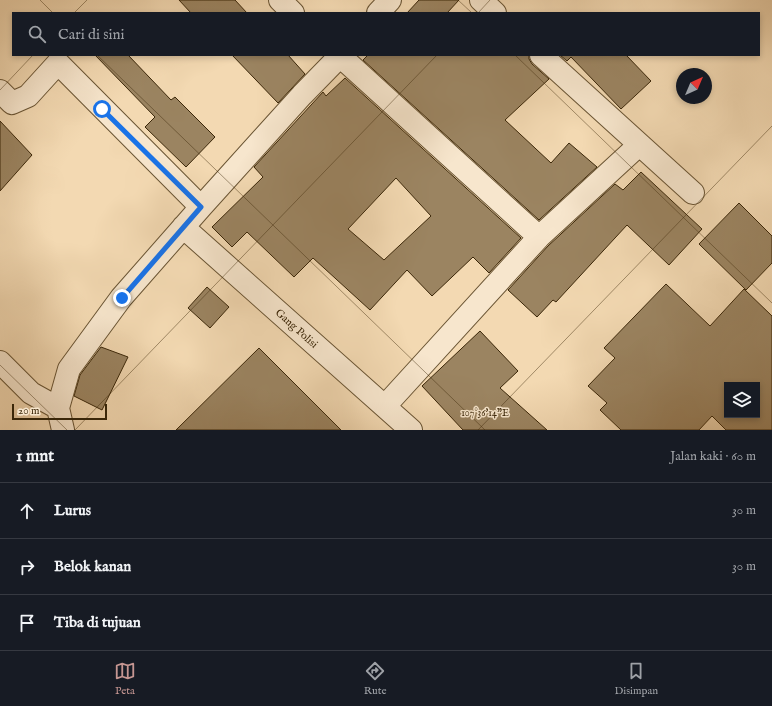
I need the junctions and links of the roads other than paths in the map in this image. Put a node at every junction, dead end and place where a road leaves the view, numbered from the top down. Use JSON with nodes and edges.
{"nodes":[{"id":1,"x":280,"y":0,"type":"edge"},
{"id":2,"x":390,"y":0,"type":"edge"},
{"id":3,"x":481,"y":0,"type":"edge"},
{"id":4,"x":293,"y":12,"type":"edge"},
{"id":5,"x":379,"y":12,"type":"edge"},
{"id":6,"x":494,"y":12,"type":"edge"},
{"id":7,"x":339,"y":56,"type":"edge"},
{"id":8,"x":341,"y":56,"type":"edge"},
{"id":9,"x":542,"y":56,"type":"edge"},
{"id":10,"x":0,"y":91,"type":"edge"},
{"id":11,"x":639,"y":145,"type":"junction"},
{"id":12,"x":693,"y":193,"type":"dead end"},
{"id":13,"x":201,"y":207,"type":"junction"},
{"id":14,"x":183,"y":227,"type":"junction"},
{"id":15,"x":539,"y":236,"type":"junction"},
{"id":16,"x":0,"y":362,"type":"edge"},
{"id":17,"x":385,"y":406,"type":"junction"},
{"id":18,"x":58,"y":408,"type":"junction"},
{"id":19,"x":63,"y":430,"type":"edge"},
{"id":20,"x":411,"y":430,"type":"edge"}],
"edges":[{"from":1,"to":4,"type":"street"},
{"from":2,"to":5,"type":"street"},
{"from":3,"to":6,"type":"street"},
{"from":7,"to":13,"type":"street"},
{"from":8,"to":15,"type":"street"},
{"from":9,"to":11,"type":"street"},
{"from":10,"to":13,"type":"street"},
{"from":11,"to":12,"type":"street"},
{"from":11,"to":15,"type":"street"},
{"from":13,"to":14,"type":"street"},
{"from":14,"to":17,"type":"street","name":"Gang Polisi"},
{"from":14,"to":18,"type":"street"},
{"from":15,"to":17,"type":"street"},
{"from":16,"to":18,"type":"street"},
{"from":17,"to":20,"type":"street","name":"Gang Polisi"},
{"from":18,"to":19,"type":"street"}]}
